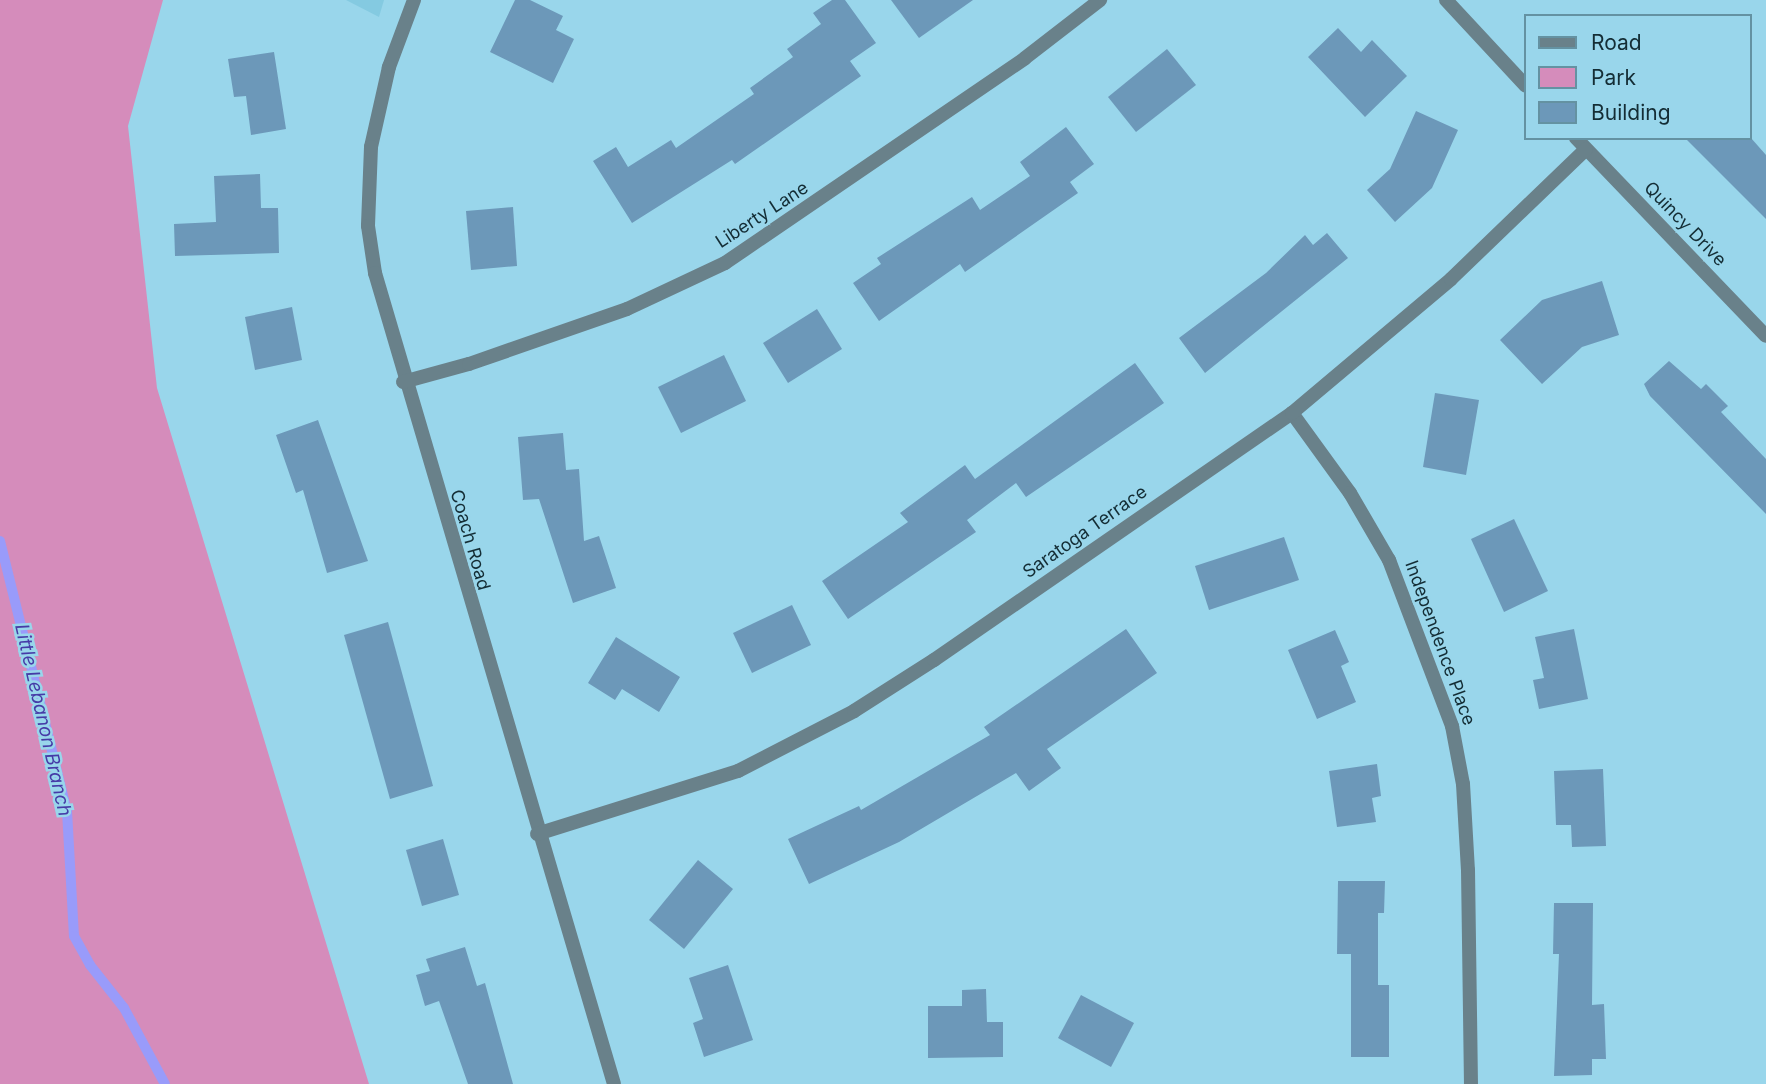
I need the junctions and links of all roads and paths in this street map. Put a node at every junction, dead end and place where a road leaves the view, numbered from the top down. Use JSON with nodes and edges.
{"nodes":[{"id":1,"x":414,"y":0,"type":"edge"},
{"id":2,"x":1100,"y":0,"type":"edge"},
{"id":3,"x":1446,"y":0,"type":"edge"},
{"id":4,"x":1524,"y":84,"type":"edge"},
{"id":5,"x":1581,"y":144,"type":"edge"},
{"id":6,"x":1766,"y":336,"type":"edge"},
{"id":7,"x":403,"y":382,"type":"junction"},
{"id":8,"x":1292,"y":413,"type":"junction"},
{"id":9,"x":537,"y":834,"type":"junction"},
{"id":10,"x":614,"y":1084,"type":"edge"},
{"id":11,"x":1471,"y":1084,"type":"edge"}],
"edges":[{"from":1,"to":7,"type":"street","name":"Coach Road"},
{"from":2,"to":7,"type":"street","name":"Liberty Lane"},
{"from":3,"to":4,"type":"street"},
{"from":5,"to":6,"type":"street","name":"Quincy Drive"},
{"from":5,"to":8,"type":"street","name":"Saratoga Terrace"},
{"from":7,"to":9,"type":"street","name":"Coach Road"},
{"from":8,"to":9,"type":"street","name":"Saratoga Terrace"},
{"from":8,"to":11,"type":"street","name":"Independence Place"},
{"from":9,"to":10,"type":"street","name":"Coach Road"}]}
